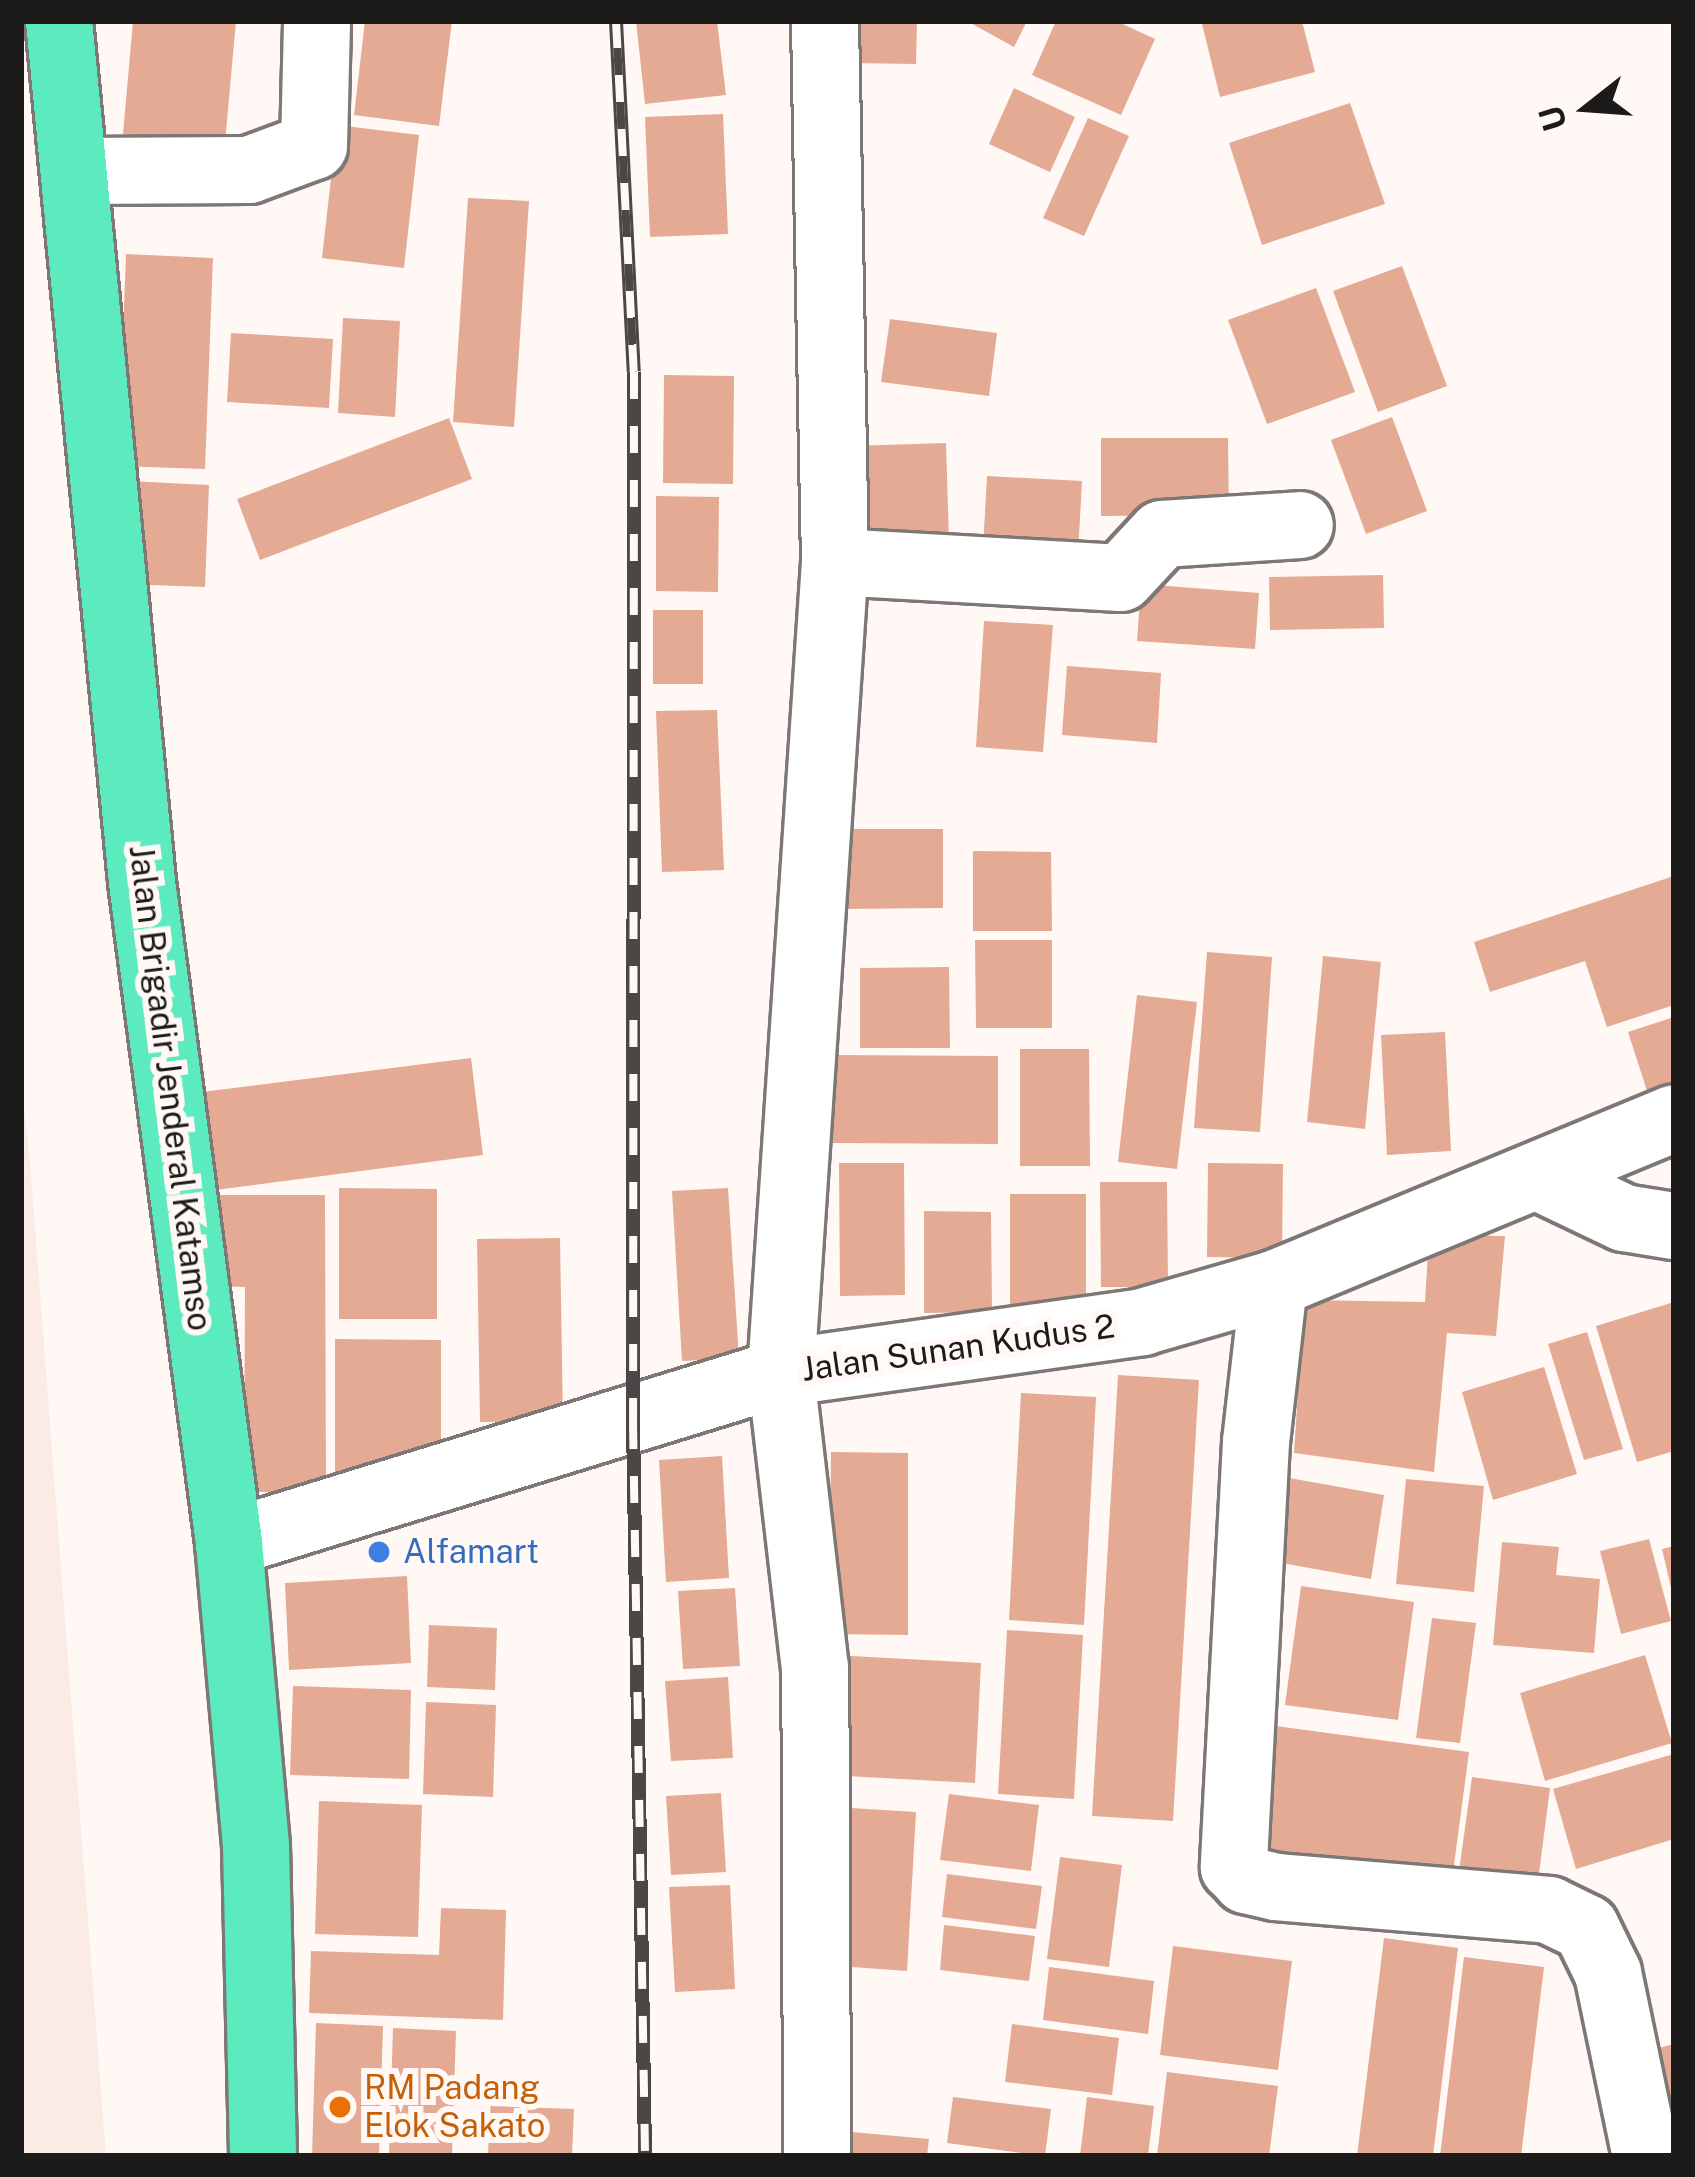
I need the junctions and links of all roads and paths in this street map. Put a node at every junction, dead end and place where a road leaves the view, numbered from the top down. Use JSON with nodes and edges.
{"nodes":[{"id":1,"x":59,"y":21,"type":"edge"},
{"id":2,"x":316,"y":21,"type":"edge"},
{"id":3,"x":824,"y":21,"type":"edge"},
{"id":4,"x":74,"y":171,"type":"junction"},
{"id":5,"x":1300,"y":525,"type":"dead end"},
{"id":6,"x":835,"y":562,"type":"junction"},
{"id":7,"x":1674,"y":1118,"type":"edge"},
{"id":8,"x":1536,"y":1176,"type":"junction"},
{"id":9,"x":1674,"y":1226,"type":"edge"},
{"id":10,"x":1274,"y":1284,"type":"junction"},
{"id":11,"x":781,"y":1373,"type":"junction"},
{"id":12,"x":229,"y":1543,"type":"junction"},
{"id":13,"x":263,"y":2156,"type":"edge"},
{"id":14,"x":817,"y":2156,"type":"edge"},
{"id":15,"x":1646,"y":2156,"type":"edge"}],
"edges":[{"from":1,"to":4,"type":"highway","name":"Jalan Brigadir Jenderal Katamso"},
{"from":2,"to":4,"type":"street"},
{"from":3,"to":6,"type":"street"},
{"from":4,"to":12,"type":"highway","name":"Jalan Brigadir Jenderal Katamso"},
{"from":5,"to":6,"type":"street"},
{"from":6,"to":11,"type":"street"},
{"from":7,"to":8,"type":"street","name":"Jalan Sunan Kudus 2"},
{"from":8,"to":9,"type":"street"},
{"from":8,"to":10,"type":"street","name":"Jalan Sunan Kudus 2"},
{"from":10,"to":11,"type":"street","name":"Jalan Sunan Kudus 2"},
{"from":10,"to":15,"type":"street"},
{"from":11,"to":12,"type":"street","name":"Jalan Sunan Kudus 2"},
{"from":11,"to":14,"type":"street"},
{"from":12,"to":13,"type":"highway","name":"Jalan Brigadir Jenderal Katamso"}]}
